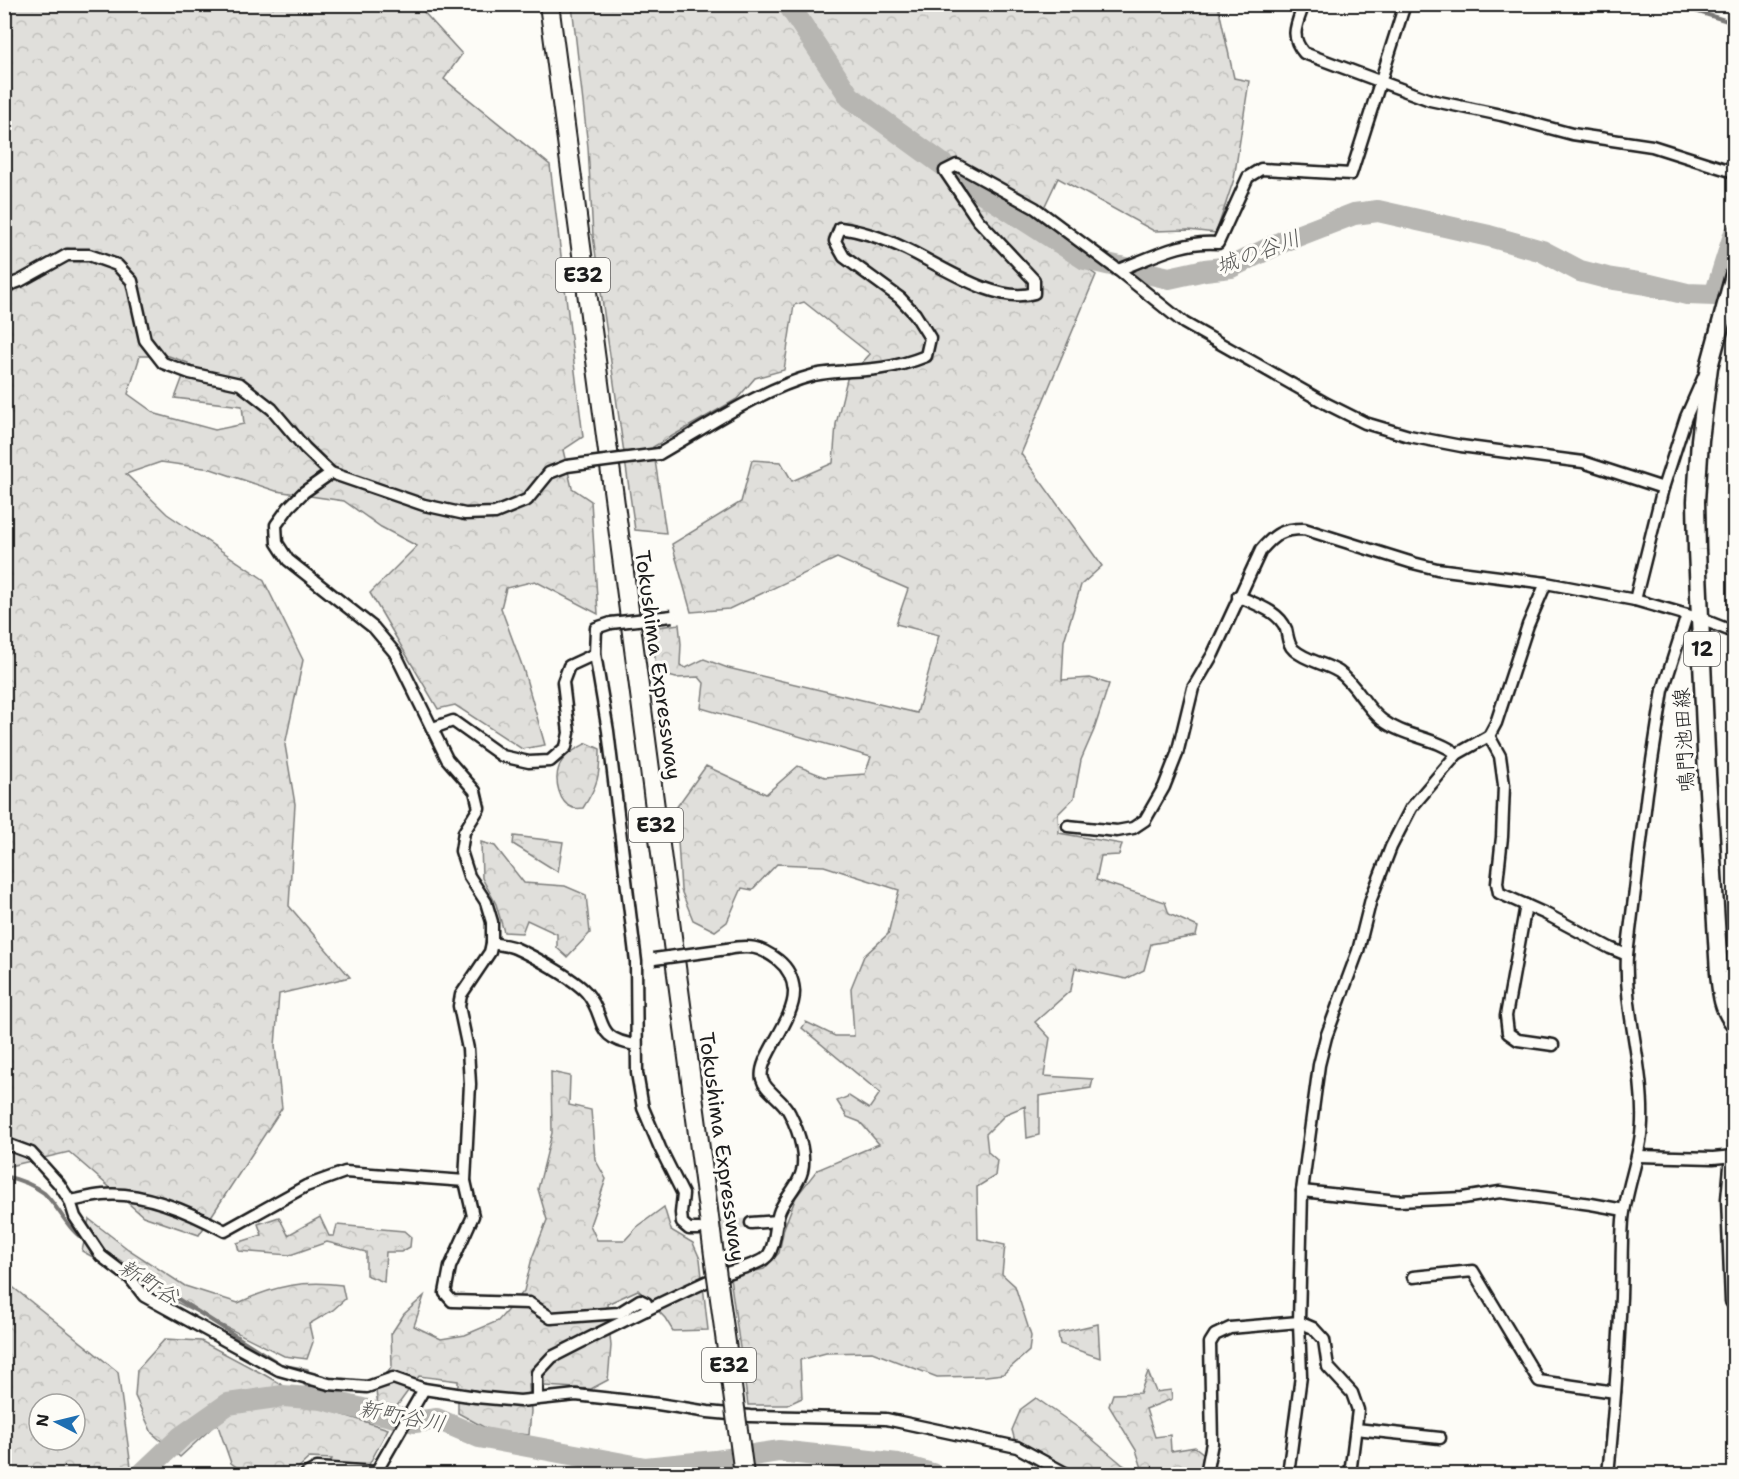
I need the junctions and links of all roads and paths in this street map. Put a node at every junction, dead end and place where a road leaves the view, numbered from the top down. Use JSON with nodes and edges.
{"nodes":[{"id":1,"x":549,"y":4,"type":"edge"},
{"id":2,"x":1304,"y":4,"type":"edge"},
{"id":3,"x":1405,"y":4,"type":"edge"},
{"id":4,"x":1380,"y":82,"type":"junction"},
{"id":5,"x":1734,"y":172,"type":"edge"},
{"id":6,"x":1118,"y":270,"type":"junction"},
{"id":7,"x":1734,"y":275,"type":"edge"},
{"id":8,"x":4,"y":287,"type":"edge"},
{"id":9,"x":1709,"y":367,"type":"junction"},
{"id":10,"x":331,"y":473,"type":"junction"},
{"id":11,"x":1662,"y":488,"type":"junction"},
{"id":12,"x":1546,"y":583,"type":"junction"},
{"id":13,"x":1238,"y":596,"type":"junction"},
{"id":14,"x":1635,"y":600,"type":"junction"},
{"id":15,"x":672,"y":616,"type":"dead end"},
{"id":16,"x":1694,"y":617,"type":"junction"},
{"id":17,"x":1734,"y":632,"type":"edge"},
{"id":18,"x":596,"y":654,"type":"junction"},
{"id":19,"x":433,"y":728,"type":"junction"},
{"id":20,"x":1489,"y":736,"type":"junction"},
{"id":21,"x":1457,"y":754,"type":"junction"},
{"id":22,"x":1068,"y":826,"type":"dead end"},
{"id":23,"x":1526,"y":905,"type":"junction"},
{"id":24,"x":492,"y":943,"type":"junction"},
{"id":25,"x":1627,"y":955,"type":"junction"},
{"id":26,"x":636,"y":962,"type":"junction"},
{"id":27,"x":1734,"y":1023,"type":"edge"},
{"id":28,"x":636,"y":1045,"type":"junction"},
{"id":29,"x":1553,"y":1045,"type":"dead end"},
{"id":30,"x":4,"y":1143,"type":"edge"},
{"id":31,"x":1638,"y":1156,"type":"junction"},
{"id":32,"x":1734,"y":1156,"type":"edge"},
{"id":33,"x":465,"y":1181,"type":"junction"},
{"id":34,"x":1302,"y":1191,"type":"junction"},
{"id":35,"x":70,"y":1201,"type":"junction"},
{"id":36,"x":1624,"y":1210,"type":"junction"},
{"id":37,"x":778,"y":1221,"type":"junction"},
{"id":38,"x":751,"y":1222,"type":"tunnel mouth"},
{"id":39,"x":699,"y":1229,"type":"dead end"},
{"id":40,"x":1413,"y":1277,"type":"dead end"},
{"id":41,"x":1734,"y":1301,"type":"edge"},
{"id":42,"x":647,"y":1310,"type":"junction"},
{"id":43,"x":1299,"y":1322,"type":"junction"},
{"id":44,"x":424,"y":1389,"type":"junction"},
{"id":45,"x":1615,"y":1392,"type":"junction"},
{"id":46,"x":537,"y":1399,"type":"junction"},
{"id":47,"x":1356,"y":1429,"type":"junction"},
{"id":48,"x":1440,"y":1438,"type":"dead end"},
{"id":49,"x":375,"y":1473,"type":"edge"},
{"id":50,"x":306,"y":1474,"type":"edge"},
{"id":51,"x":744,"y":1474,"type":"edge"},
{"id":52,"x":1067,"y":1474,"type":"edge"},
{"id":53,"x":1206,"y":1474,"type":"edge"},
{"id":54,"x":1288,"y":1474,"type":"edge"},
{"id":55,"x":1350,"y":1474,"type":"edge"},
{"id":56,"x":1608,"y":1474,"type":"edge"}],
"edges":[{"from":1,"to":51,"type":"highway","name":"Tokushima Expressway","number":"E32","bridge":true},
{"from":2,"to":4,"type":"street"},
{"from":3,"to":4,"type":"street"},
{"from":4,"to":5,"type":"street"},
{"from":4,"to":6,"type":"street"},
{"from":6,"to":10,"type":"street","bridge":true},
{"from":6,"to":11,"type":"street"},
{"from":7,"to":9,"type":"main road","name":"鳴門池田線","number":"12"},
{"from":8,"to":10,"type":"street"},
{"from":9,"to":11,"type":"street"},
{"from":9,"to":16,"type":"main road","name":"鳴門池田線","number":"12"},
{"from":10,"to":19,"type":"street"},
{"from":11,"to":14,"type":"street"},
{"from":12,"to":13,"type":"street"},
{"from":12,"to":14,"type":"street"},
{"from":12,"to":20,"type":"street"},
{"from":13,"to":21,"type":"street"},
{"from":13,"to":22,"type":"street"},
{"from":14,"to":16,"type":"street"},
{"from":15,"to":18,"type":"street","bridge":true},
{"from":16,"to":17,"type":"street"},
{"from":16,"to":25,"type":"street"},
{"from":16,"to":27,"type":"main road","name":"鳴門池田線","number":"12"},
{"from":18,"to":19,"type":"street"},
{"from":18,"to":26,"type":"street"},
{"from":19,"to":24,"type":"street"},
{"from":20,"to":21,"type":"street"},
{"from":20,"to":23,"type":"street"},
{"from":21,"to":34,"type":"street"},
{"from":23,"to":25,"type":"street"},
{"from":23,"to":29,"type":"street"},
{"from":24,"to":28,"type":"street"},
{"from":24,"to":33,"type":"street"},
{"from":25,"to":31,"type":"street"},
{"from":26,"to":28,"type":"street"},
{"from":26,"to":37,"type":"street","bridge":true},
{"from":28,"to":39,"type":"street"},
{"from":30,"to":35,"type":"street"},
{"from":31,"to":32,"type":"street"},
{"from":31,"to":36,"type":"street"},
{"from":32,"to":41,"type":"main road"},
{"from":33,"to":35,"type":"street"},
{"from":33,"to":42,"type":"street"},
{"from":34,"to":36,"type":"street"},
{"from":34,"to":43,"type":"street"},
{"from":35,"to":44,"type":"street"},
{"from":36,"to":45,"type":"street"},
{"from":37,"to":38,"type":"street"},
{"from":37,"to":42,"type":"street"},
{"from":40,"to":45,"type":"street"},
{"from":42,"to":46,"type":"street"},
{"from":43,"to":47,"type":"street"},
{"from":43,"to":53,"type":"street"},
{"from":43,"to":54,"type":"street"},
{"from":44,"to":46,"type":"street"},
{"from":44,"to":49,"type":"street"},
{"from":45,"to":56,"type":"street"},
{"from":46,"to":52,"type":"street"},
{"from":47,"to":48,"type":"street"},
{"from":47,"to":55,"type":"street"},
{"from":49,"to":50,"type":"street"}]}
